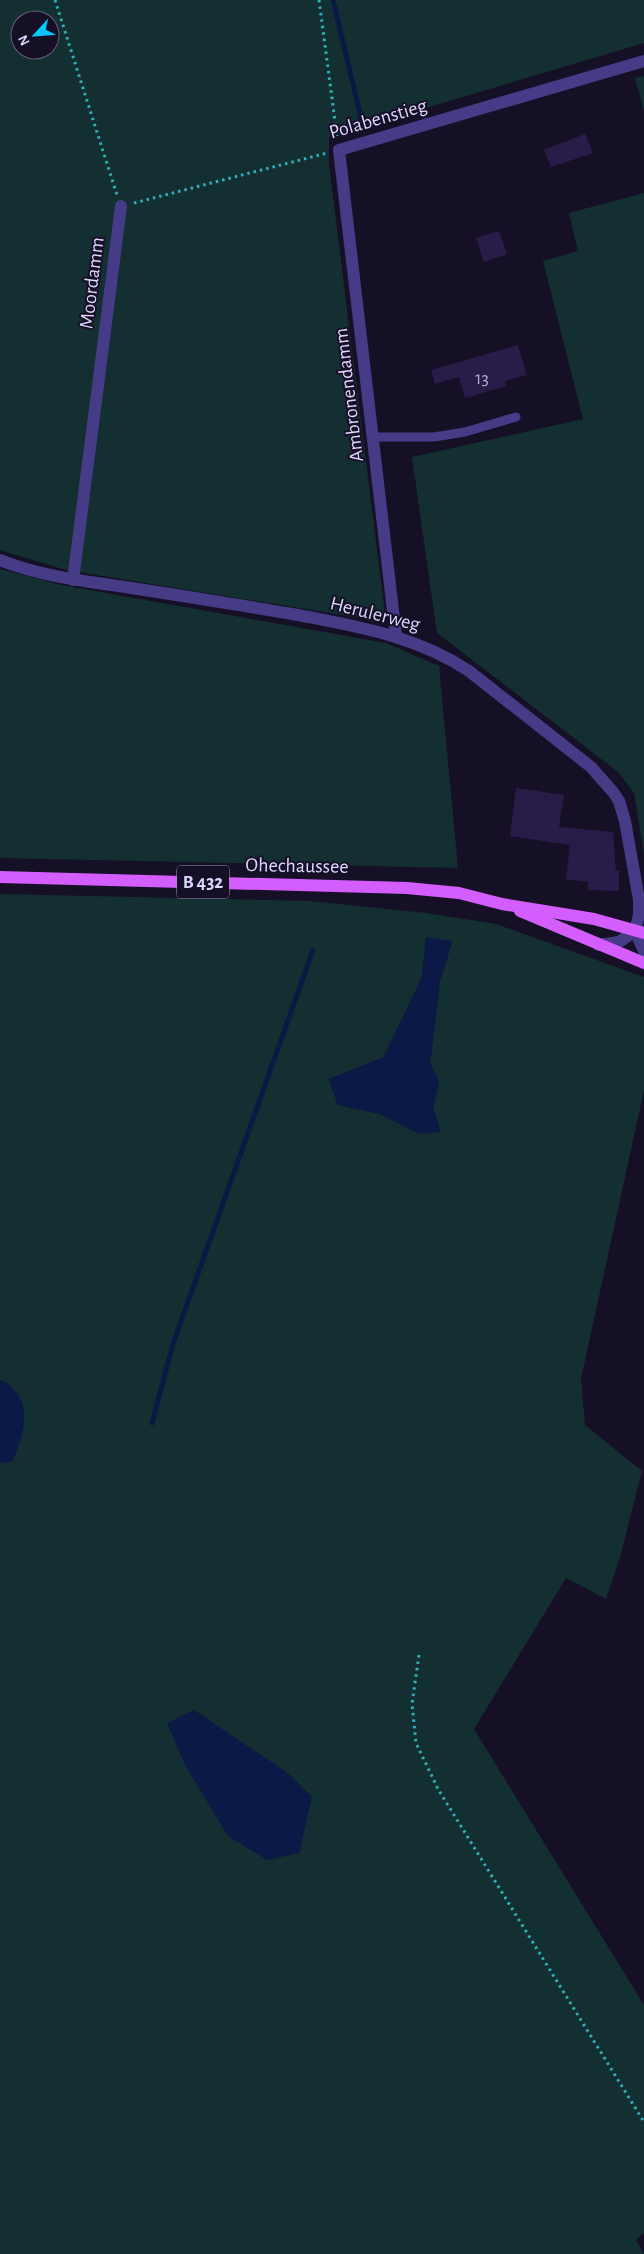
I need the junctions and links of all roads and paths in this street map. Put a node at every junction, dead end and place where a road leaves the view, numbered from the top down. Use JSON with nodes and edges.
{"nodes":[{"id":1,"x":55,"y":0,"type":"edge"},
{"id":2,"x":319,"y":0,"type":"edge"},
{"id":3,"x":644,"y":61,"type":"edge"},
{"id":4,"x":339,"y":150,"type":"junction"},
{"id":5,"x":121,"y":206,"type":"junction"},
{"id":6,"x":516,"y":417,"type":"dead end"},
{"id":7,"x":373,"y":437,"type":"junction"},
{"id":8,"x":0,"y":560,"type":"edge"},
{"id":9,"x":73,"y":580,"type":"junction"},
{"id":10,"x":396,"y":636,"type":"junction"},
{"id":11,"x":0,"y":877,"type":"edge"},
{"id":12,"x":502,"y":904,"type":"junction"},
{"id":13,"x":640,"y":932,"type":"edge"},
{"id":14,"x":598,"y":944,"type":"junction"},
{"id":15,"x":644,"y":951,"type":"edge"},
{"id":16,"x":644,"y":963,"type":"edge"},
{"id":17,"x":419,"y":1655,"type":"dead end"},
{"id":18,"x":644,"y":2122,"type":"edge"}],
"edges":[{"from":1,"to":5,"type":"path"},
{"from":2,"to":4,"type":"path"},
{"from":3,"to":4,"type":"street","name":"Polabenstieg"},
{"from":4,"to":5,"type":"path","name":"Polabenstieg"},
{"from":4,"to":7,"type":"street","name":"Ambronendamm"},
{"from":5,"to":9,"type":"street","name":"Moordamm"},
{"from":6,"to":7,"type":"lane"},
{"from":7,"to":10,"type":"street","name":"Ambronendamm"},
{"from":8,"to":9,"type":"street","name":"Herulerweg"},
{"from":9,"to":10,"type":"street","name":"Herulerweg"},
{"from":10,"to":13,"type":"street","name":"Herulerweg"},
{"from":11,"to":12,"type":"main road","name":"Ohechaussee","number":"B 432"},
{"from":12,"to":13,"type":"main road","number":"B 432"},
{"from":12,"to":14,"type":"main road","number":"B 432"},
{"from":13,"to":14,"type":"street"},
{"from":13,"to":15,"type":"street"},
{"from":14,"to":16,"type":"main road","number":"B 432"},
{"from":17,"to":18,"type":"path"}]}
